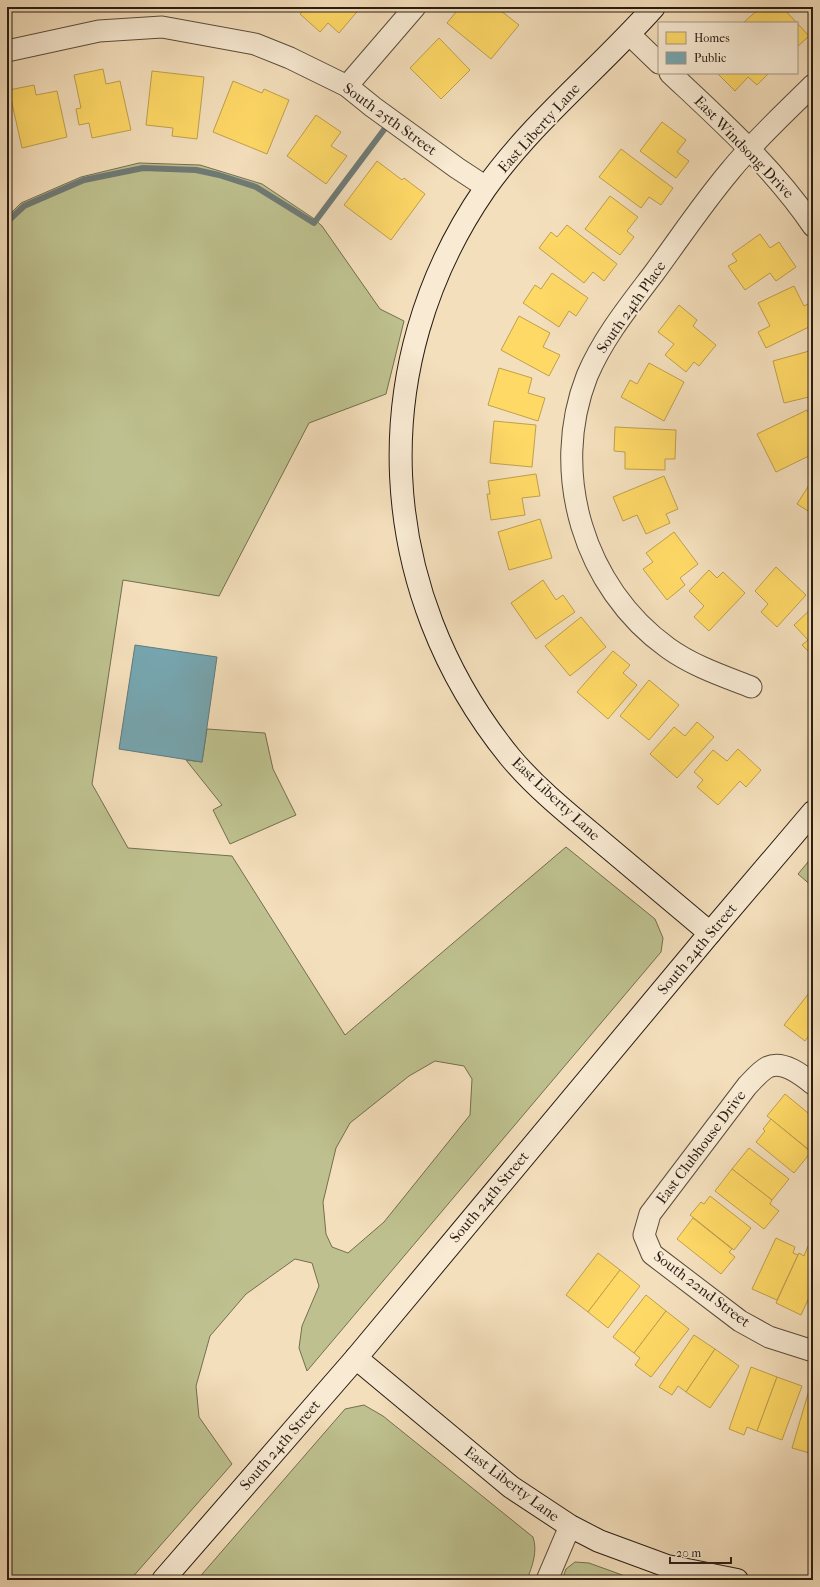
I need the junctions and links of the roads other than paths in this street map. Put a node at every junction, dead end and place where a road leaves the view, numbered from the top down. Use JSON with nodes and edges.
{"nodes":[{"id":1,"x":415,"y":7,"type":"edge"},
{"id":2,"x":654,"y":7,"type":"edge"},
{"id":3,"x":630,"y":35,"type":"junction"},
{"id":4,"x":7,"y":51,"type":"edge"},
{"id":5,"x":658,"y":62,"type":"edge"},
{"id":6,"x":671,"y":74,"type":"edge"},
{"id":7,"x":813,"y":85,"type":"edge"},
{"id":8,"x":347,"y":86,"type":"junction"},
{"id":9,"x":749,"y":150,"type":"junction"},
{"id":10,"x":486,"y":187,"type":"junction"},
{"id":11,"x":813,"y":226,"type":"edge"},
{"id":12,"x":751,"y":687,"type":"dead end"},
{"id":13,"x":813,"y":812,"type":"edge"},
{"id":14,"x":710,"y":933,"type":"junction"},
{"id":15,"x":813,"y":1084,"type":"edge"},
{"id":16,"x":644,"y":1235,"type":"joint"},
{"id":17,"x":813,"y":1351,"type":"edge"},
{"id":18,"x":356,"y":1358,"type":"junction"},
{"id":19,"x":570,"y":1526,"type":"junction"},
{"id":20,"x":163,"y":1580,"type":"edge"},
{"id":21,"x":546,"y":1580,"type":"edge"},
{"id":22,"x":737,"y":1580,"type":"edge"}],
"edges":[{"from":1,"to":8,"type":"street"},
{"from":2,"to":3,"type":"street","name":"East Liberty Lane"},
{"from":3,"to":5,"type":"street"},
{"from":3,"to":10,"type":"street","name":"East Liberty Lane"},
{"from":4,"to":8,"type":"street","name":"South 25th Street"},
{"from":6,"to":9,"type":"street","name":"East Windsong Drive"},
{"from":7,"to":9,"type":"street","name":"South 24th Place"},
{"from":8,"to":10,"type":"street","name":"South 25th Street"},
{"from":9,"to":11,"type":"street","name":"East Windsong Drive"},
{"from":9,"to":12,"type":"street","name":"South 24th Place"},
{"from":10,"to":14,"type":"street","name":"East Liberty Lane"},
{"from":13,"to":14,"type":"street","name":"South 24th Street"},
{"from":14,"to":18,"type":"street","name":"South 24th Street"},
{"from":15,"to":16,"type":"street","name":"East Clubhouse Drive"},
{"from":16,"to":17,"type":"street","name":"South 22nd Street"},
{"from":18,"to":19,"type":"street","name":"East Liberty Lane"},
{"from":18,"to":20,"type":"street","name":"South 24th Street"},
{"from":19,"to":21,"type":"street"},
{"from":19,"to":22,"type":"street","name":"East Liberty Lane"}]}
